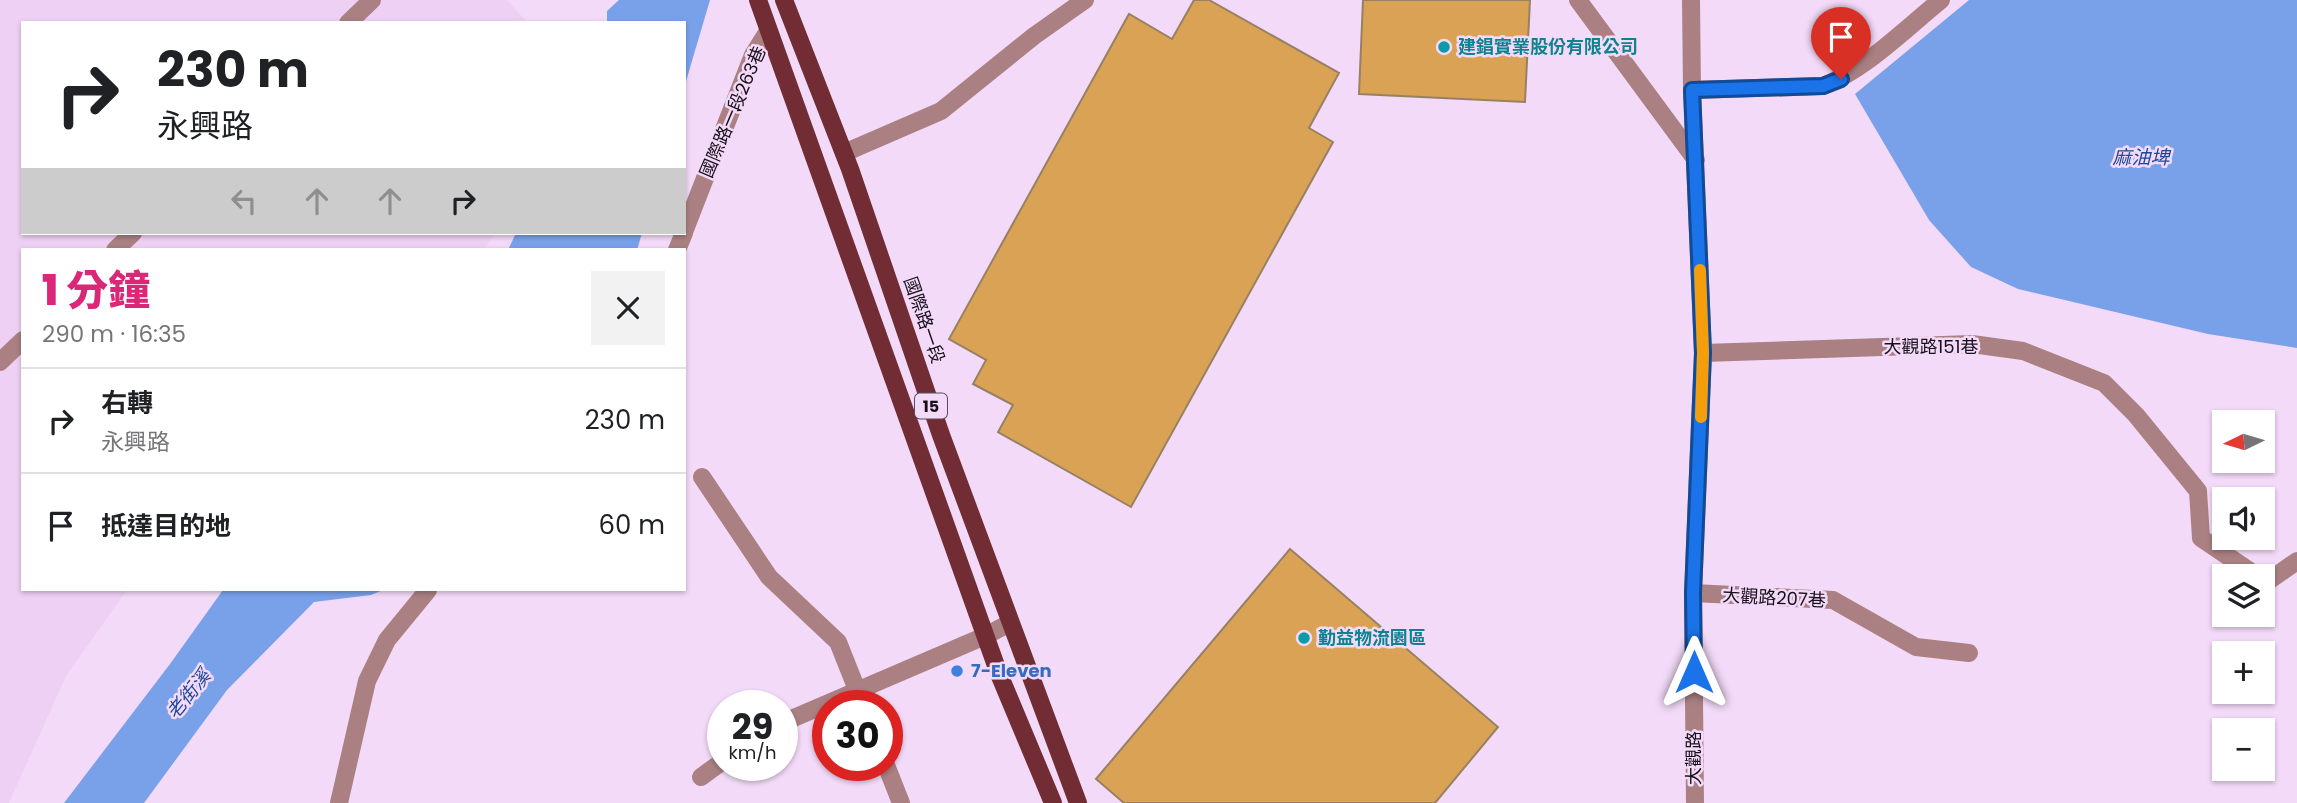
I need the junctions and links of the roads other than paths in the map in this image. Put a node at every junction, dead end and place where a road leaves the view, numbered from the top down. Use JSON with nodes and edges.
{"nodes":[{"id":1,"x":372,"y":0,"type":"edge"},
{"id":2,"x":1085,"y":0,"type":"edge"},
{"id":3,"x":1578,"y":0,"type":"edge"},
{"id":4,"x":1691,"y":0,"type":"edge"},
{"id":5,"x":1941,"y":0,"type":"edge"},
{"id":6,"x":786,"y":4,"type":"edge"},
{"id":7,"x":763,"y":15,"type":"edge"},
{"id":8,"x":350,"y":21,"type":"edge"},
{"id":9,"x":1692,"y":90,"type":"junction"},
{"id":10,"x":844,"y":153,"type":"junction"},
{"id":11,"x":1696,"y":160,"type":"junction"},
{"id":12,"x":686,"y":227,"type":"edge"},
{"id":13,"x":130,"y":235,"type":"edge"},
{"id":14,"x":117,"y":248,"type":"edge"},
{"id":15,"x":21,"y":342,"type":"edge"},
{"id":16,"x":1703,"y":353,"type":"junction"},
{"id":17,"x":0,"y":362,"type":"edge"},
{"id":18,"x":702,"y":477,"type":"dead end"},
{"id":19,"x":2297,"y":561,"type":"edge"},
{"id":20,"x":2239,"y":564,"type":"edge"},
{"id":21,"x":2275,"y":576,"type":"edge"},
{"id":22,"x":427,"y":591,"type":"edge"},
{"id":23,"x":1693,"y":593,"type":"junction"},
{"id":24,"x":1010,"y":623,"type":"junction"},
{"id":25,"x":985,"y":636,"type":"junction"},
{"id":26,"x":1969,"y":653,"type":"dead end"},
{"id":27,"x":857,"y":690,"type":"edge"},
{"id":28,"x":876,"y":690,"type":"edge"},
{"id":29,"x":707,"y":773,"type":"edge"},
{"id":30,"x":701,"y":777,"type":"dead end"},
{"id":31,"x":892,"y":781,"type":"edge"},
{"id":32,"x":339,"y":803,"type":"edge"},
{"id":33,"x":901,"y":803,"type":"edge"},
{"id":34,"x":1053,"y":803,"type":"edge"},
{"id":35,"x":1078,"y":803,"type":"edge"},
{"id":36,"x":1695,"y":803,"type":"edge"}],
"edges":[{"from":1,"to":8,"type":"street"},
{"from":2,"to":10,"type":"street"},
{"from":3,"to":11,"type":"street"},
{"from":4,"to":9,"type":"street","name":"大觀路"},
{"from":5,"to":9,"type":"street"},
{"from":6,"to":10,"type":"main road","name":"國際路一段","number":"15"},
{"from":7,"to":12,"type":"street","name":"國際路一段263巷"},
{"from":7,"to":25,"type":"main road","number":"15"},
{"from":9,"to":11,"type":"street","name":"大觀路"},
{"from":10,"to":24,"type":"main road","name":"國際路一段","number":"15"},
{"from":11,"to":16,"type":"street","name":"大觀路"},
{"from":13,"to":14,"type":"street"},
{"from":15,"to":17,"type":"street"},
{"from":16,"to":20,"type":"street","name":"大觀路151巷"},
{"from":16,"to":23,"type":"street","name":"大觀路"},
{"from":18,"to":27,"type":"street"},
{"from":19,"to":21,"type":"street"},
{"from":22,"to":32,"type":"street"},
{"from":23,"to":26,"type":"street","name":"大觀路207巷"},
{"from":23,"to":36,"type":"street","name":"大觀路"},
{"from":24,"to":25,"type":"street"},
{"from":24,"to":35,"type":"main road","name":"國際路一段","number":"15"},
{"from":25,"to":28,"type":"street"},
{"from":25,"to":34,"type":"main road","number":"15"},
{"from":29,"to":30,"type":"street"},
{"from":31,"to":33,"type":"street"}]}
